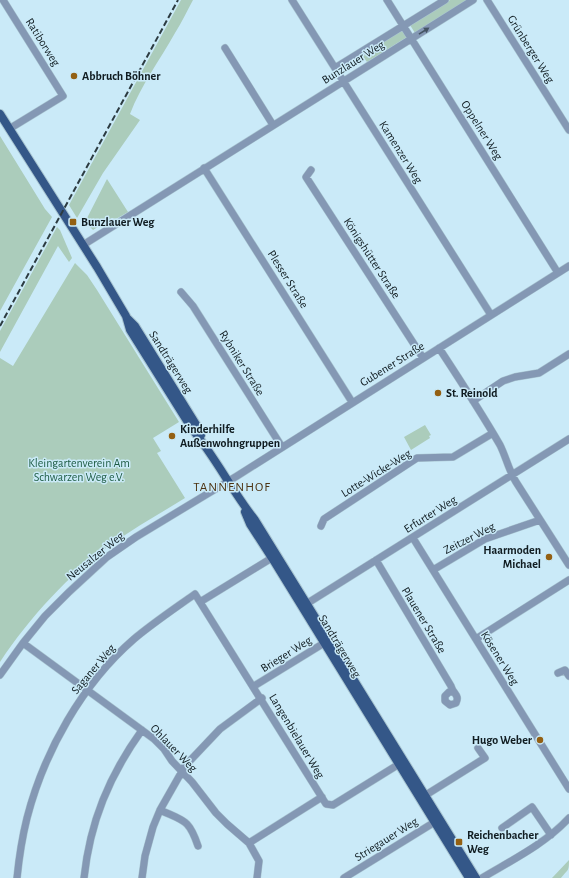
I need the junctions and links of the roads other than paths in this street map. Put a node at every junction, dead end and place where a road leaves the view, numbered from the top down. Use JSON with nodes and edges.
{"nodes":[{"id":1,"x":3,"y":0,"type":"edge"},
{"id":2,"x":292,"y":0,"type":"edge"},
{"id":3,"x":387,"y":0,"type":"edge"},
{"id":4,"x":445,"y":0,"type":"edge"},
{"id":5,"x":473,"y":0,"type":"edge"},
{"id":6,"x":487,"y":0,"type":"edge"},
{"id":7,"x":403,"y":26,"type":"junction"},
{"id":8,"x":411,"y":39,"type":"junction"},
{"id":9,"x":225,"y":48,"type":"dead end"},
{"id":10,"x":336,"y":68,"type":"junction"},
{"id":11,"x":344,"y":82,"type":"junction"},
{"id":12,"x":0,"y":114,"type":"edge"},
{"id":13,"x":273,"y":125,"type":"junction"},
{"id":14,"x":9,"y":129,"type":"junction"},
{"id":15,"x":569,"y":130,"type":"edge"},
{"id":16,"x":204,"y":168,"type":"junction"},
{"id":17,"x":311,"y":170,"type":"dead end"},
{"id":18,"x":83,"y":245,"type":"junction"},
{"id":19,"x":569,"y":266,"type":"edge"},
{"id":20,"x":558,"y":273,"type":"junction"},
{"id":21,"x":180,"y":292,"type":"dead end"},
{"id":22,"x":491,"y":315,"type":"junction"},
{"id":23,"x":439,"y":348,"type":"junction"},
{"id":24,"x":569,"y":354,"type":"edge"},
{"id":25,"x":423,"y":358,"type":"junction"},
{"id":26,"x":473,"y":401,"type":"junction"},
{"id":27,"x":352,"y":402,"type":"junction"},
{"id":28,"x":493,"y":433,"type":"junction"},
{"id":29,"x":569,"y":439,"type":"edge"},
{"id":30,"x":282,"y":447,"type":"junction"},
{"id":31,"x":512,"y":475,"type":"junction"},
{"id":32,"x":228,"y":482,"type":"junction"},
{"id":33,"x":540,"y":520,"type":"junction"},
{"id":34,"x":321,"y":526,"type":"dead end"},
{"id":35,"x":412,"y":538,"type":"junction"},
{"id":36,"x":274,"y":556,"type":"junction"},
{"id":37,"x":376,"y":560,"type":"junction"},
{"id":38,"x":569,"y":564,"type":"edge"},
{"id":39,"x":433,"y":570,"type":"junction"},
{"id":40,"x":569,"y":580,"type":"edge"},
{"id":41,"x":200,"y":602,"type":"junction"},
{"id":42,"x":305,"y":606,"type":"junction"},
{"id":43,"x":476,"y":639,"type":"junction"},
{"id":44,"x":326,"y":641,"type":"junction"},
{"id":45,"x":23,"y":643,"type":"junction"},
{"id":46,"x":558,"y":674,"type":"dead end"},
{"id":47,"x":0,"y":676,"type":"edge"},
{"id":48,"x":569,"y":676,"type":"edge"},
{"id":49,"x":254,"y":686,"type":"junction"},
{"id":50,"x":88,"y":691,"type":"junction"},
{"id":51,"x":452,"y":692,"type":"dead end"},
{"id":52,"x":262,"y":698,"type":"junction"},
{"id":53,"x":142,"y":730,"type":"junction"},
{"id":54,"x":478,"y":748,"type":"dead end"},
{"id":55,"x":401,"y":763,"type":"junction"},
{"id":56,"x":182,"y":772,"type":"junction"},
{"id":57,"x":569,"y":789,"type":"edge"},
{"id":58,"x":422,"y":797,"type":"junction"},
{"id":59,"x":322,"y":798,"type":"junction"},
{"id":60,"x":160,"y":810,"type":"junction"},
{"id":61,"x":569,"y":818,"type":"edge"},
{"id":62,"x":437,"y":821,"type":"junction"},
{"id":63,"x":502,"y":828,"type":"dead end"},
{"id":64,"x":551,"y":835,"type":"junction"},
{"id":65,"x":249,"y":843,"type":"junction"},
{"id":66,"x":198,"y":846,"type":"dead end"},
{"id":67,"x":17,"y":878,"type":"edge"},
{"id":68,"x":84,"y":878,"type":"edge"},
{"id":69,"x":142,"y":878,"type":"edge"},
{"id":70,"x":257,"y":878,"type":"edge"},
{"id":71,"x":344,"y":878,"type":"edge"},
{"id":72,"x":469,"y":878,"type":"edge"},
{"id":73,"x":476,"y":878,"type":"edge"},
{"id":74,"x":482,"y":878,"type":"edge"}],
"edges":[{"from":1,"to":14,"type":"street","name":"Ratiborweg"},
{"from":2,"to":10,"type":"street","name":"Kamenzer Weg"},
{"from":3,"to":7,"type":"street","name":"Oppelner Weg"},
{"from":4,"to":7,"type":"street","name":"Bunzlauer Weg"},
{"from":8,"to":5,"type":"street","name":"Bunzlauer Weg","one_way":true},
{"from":6,"to":15,"type":"street","name":"Grünberger Weg"},
{"from":7,"to":8,"type":"street","name":"Oppelner Weg"},
{"from":7,"to":10,"type":"street","name":"Bunzlauer Weg"},
{"from":8,"to":11,"type":"street","name":"Bunzlauer Weg"},
{"from":8,"to":20,"type":"street","name":"Oppelner Weg"},
{"from":9,"to":13,"type":"street"},
{"from":10,"to":11,"type":"street","name":"Kamenzer Weg"},
{"from":11,"to":13,"type":"street","name":"Bunzlauer Weg"},
{"from":11,"to":22,"type":"street","name":"Kamenzer Weg"},
{"from":12,"to":14,"type":"main road","name":"Sandträgerweg"},
{"from":13,"to":16,"type":"street","name":"Bunzlauer Weg"},
{"from":14,"to":18,"type":"main road","name":"Sandträgerweg"},
{"from":16,"to":18,"type":"street","name":"Bunzlauer Weg"},
{"from":16,"to":27,"type":"street","name":"Plesser Straße"},
{"from":17,"to":25,"type":"street","name":"Königshütter Straße"},
{"from":18,"to":32,"type":"main road","name":"Sandträgerweg"},
{"from":19,"to":20,"type":"street","name":"Gubener Straße"},
{"from":20,"to":22,"type":"street","name":"Gubener Straße"},
{"from":21,"to":30,"type":"street","name":"Rybniker Straße"},
{"from":22,"to":23,"type":"street","name":"Gubener Straße"},
{"from":23,"to":25,"type":"street","name":"Gubener Straße"},
{"from":23,"to":26,"type":"street"},
{"from":24,"to":26,"type":"street"},
{"from":25,"to":27,"type":"street","name":"Gubener Straße"},
{"from":26,"to":28,"type":"street"},
{"from":27,"to":30,"type":"street","name":"Gubener Straße"},
{"from":28,"to":31,"type":"street"},
{"from":28,"to":34,"type":"street","name":"Lotte-Wicke-Weg"},
{"from":29,"to":31,"type":"street","name":"Erfurter Weg"},
{"from":30,"to":32,"type":"street","name":"Gubener Straße"},
{"from":31,"to":33,"type":"street"},
{"from":31,"to":35,"type":"street","name":"Erfurter Weg"},
{"from":32,"to":36,"type":"main road","name":"Sandträgerweg"},
{"from":32,"to":45,"type":"street","name":"Neusalzer Weg"},
{"from":33,"to":38,"type":"street"},
{"from":33,"to":39,"type":"street","name":"Zeitzer Weg"},
{"from":35,"to":37,"type":"street","name":"Erfurter Weg"},
{"from":35,"to":39,"type":"street","name":"Kösener Weg"},
{"from":36,"to":41,"type":"street"},
{"from":36,"to":42,"type":"main road","name":"Sandträgerweg"},
{"from":37,"to":42,"type":"street","name":"Erfurter Weg"},
{"from":37,"to":51,"type":"street","name":"Plauener Straße"},
{"from":39,"to":43,"type":"street","name":"Kösener Weg"},
{"from":40,"to":43,"type":"street"},
{"from":41,"to":49,"type":"street","name":"Langenbielauer Weg"},
{"from":41,"to":50,"type":"street","name":"Saganer Weg"},
{"from":42,"to":44,"type":"main road","name":"Sandträgerweg"},
{"from":43,"to":57,"type":"street","name":"Kösener Weg"},
{"from":44,"to":49,"type":"street","name":"Brieger Weg"},
{"from":44,"to":55,"type":"main road","name":"Sandträgerweg"},
{"from":45,"to":47,"type":"street","name":"Neusalzer Weg"},
{"from":45,"to":50,"type":"street","name":"Ohlauer Weg"},
{"from":46,"to":48,"type":"street"},
{"from":49,"to":52,"type":"street","name":"Langenbielauer Weg"},
{"from":50,"to":53,"type":"street","name":"Ohlauer Weg"},
{"from":50,"to":67,"type":"street","name":"Saganer Weg"},
{"from":52,"to":56,"type":"street"},
{"from":52,"to":59,"type":"street","name":"Langenbielauer Weg"},
{"from":53,"to":56,"type":"street","name":"Ohlauer Weg"},
{"from":53,"to":68,"type":"street"},
{"from":54,"to":58,"type":"street"},
{"from":55,"to":58,"type":"main road","name":"Sandträgerweg"},
{"from":55,"to":59,"type":"street","name":"Langenbielauer Weg"},
{"from":56,"to":60,"type":"street"},
{"from":56,"to":65,"type":"street","name":"Ohlauer Weg"},
{"from":58,"to":62,"type":"main road","name":"Sandträgerweg"},
{"from":59,"to":65,"type":"street"},
{"from":60,"to":66,"type":"street"},
{"from":60,"to":69,"type":"street"},
{"from":61,"to":64,"type":"street"},
{"from":62,"to":71,"type":"street","name":"Striegauer Weg"},
{"from":62,"to":72,"type":"main road","name":"Sandträgerweg"},
{"from":62,"to":73,"type":"main road","name":"Sandträgerweg"},
{"from":63,"to":64,"type":"street"},
{"from":64,"to":74,"type":"street"},
{"from":65,"to":70,"type":"street","name":"Ohlauer Weg"}]}
